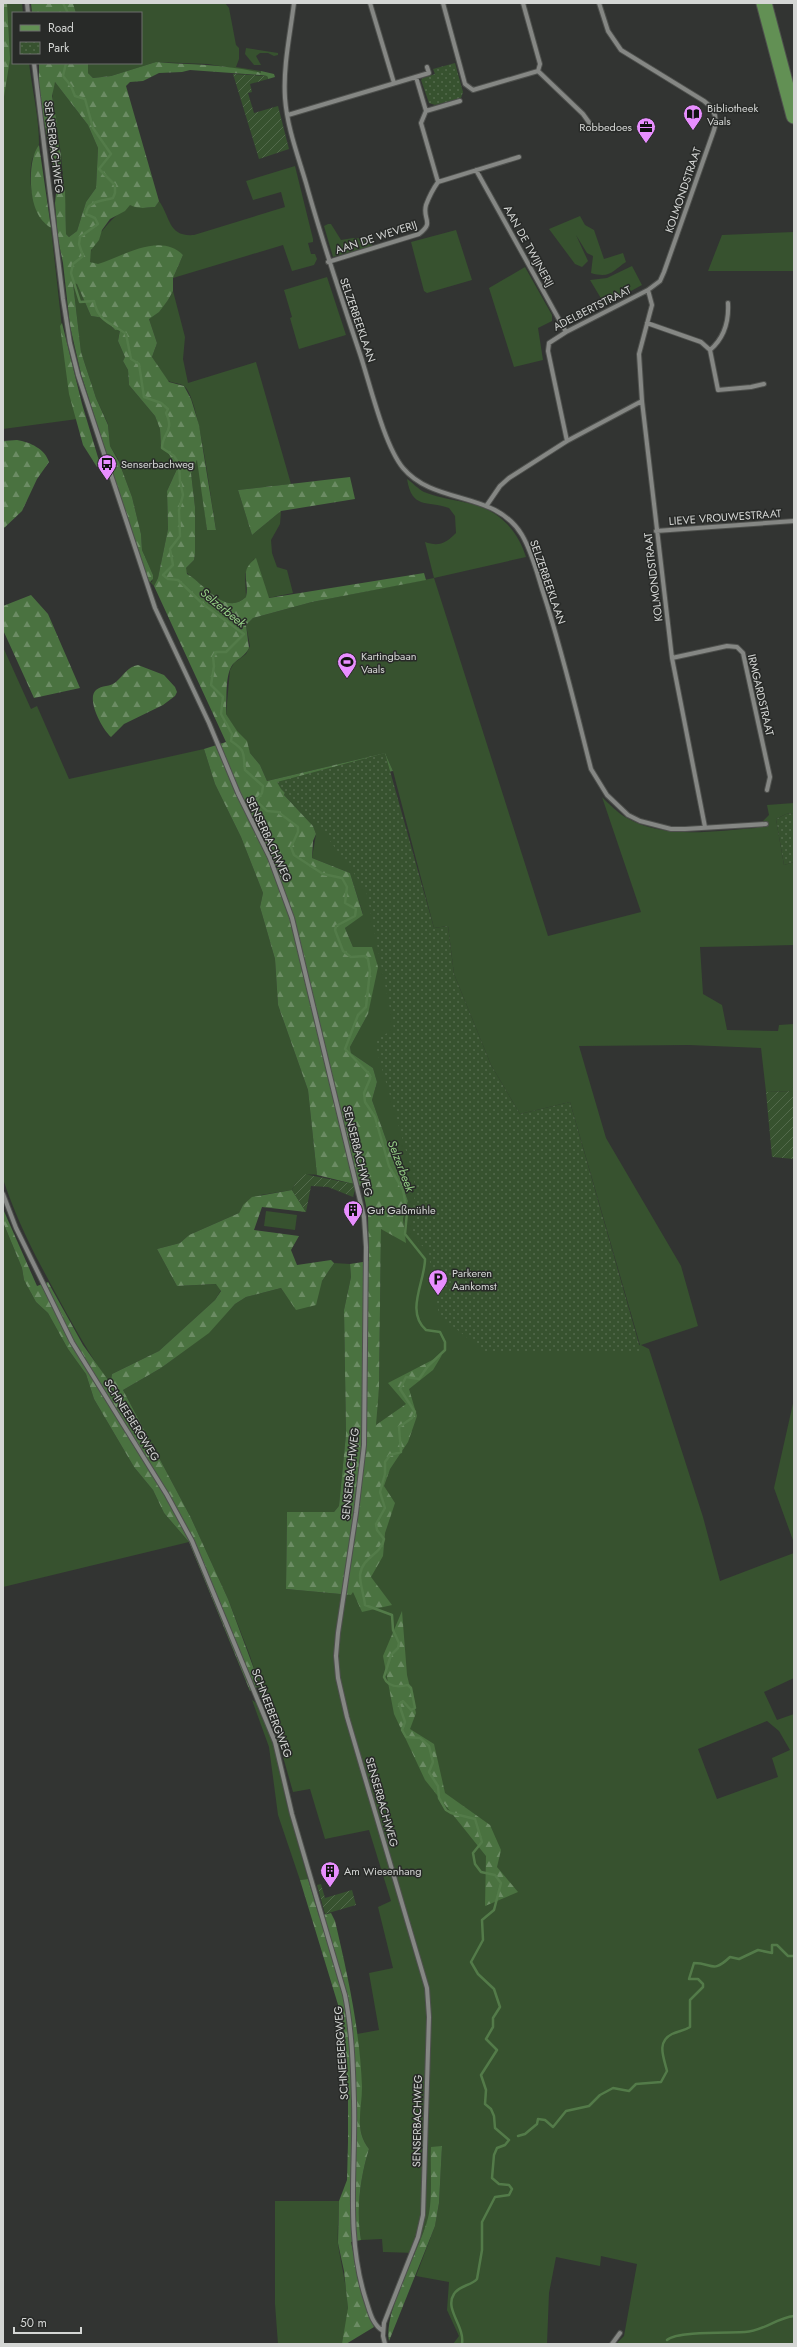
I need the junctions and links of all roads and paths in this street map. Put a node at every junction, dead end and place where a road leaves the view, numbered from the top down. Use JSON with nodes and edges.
{"nodes":[{"id":1,"x":294,"y":3,"type":"edge"},
{"id":2,"x":370,"y":3,"type":"edge"},
{"id":3,"x":444,"y":3,"type":"edge"},
{"id":4,"x":523,"y":3,"type":"edge"},
{"id":5,"x":599,"y":3,"type":"edge"},
{"id":6,"x":764,"y":3,"type":"edge"},
{"id":7,"x":34,"y":64,"type":"edge"},
{"id":8,"x":427,"y":67,"type":"dead end"},
{"id":9,"x":538,"y":71,"type":"junction"},
{"id":10,"x":416,"y":77,"type":"junction"},
{"id":11,"x":394,"y":83,"type":"junction"},
{"id":12,"x":460,"y":101,"type":"dead end"},
{"id":13,"x":426,"y":111,"type":"junction"},
{"id":14,"x":288,"y":115,"type":"junction"},
{"id":15,"x":794,"y":116,"type":"edge"},
{"id":16,"x":593,"y":128,"type":"dead end"},
{"id":17,"x":519,"y":157,"type":"dead end"},
{"id":18,"x":476,"y":170,"type":"junction"},
{"id":19,"x":438,"y":182,"type":"junction"},
{"id":20,"x":328,"y":262,"type":"junction"},
{"id":21,"x":648,"y":290,"type":"junction"},
{"id":22,"x":728,"y":303,"type":"dead end"},
{"id":23,"x":647,"y":323,"type":"junction"},
{"id":24,"x":566,"y":332,"type":"junction"},
{"id":25,"x":710,"y":350,"type":"junction"},
{"id":26,"x":764,"y":384,"type":"dead end"},
{"id":27,"x":642,"y":401,"type":"junction"},
{"id":28,"x":567,"y":441,"type":"junction"},
{"id":29,"x":487,"y":505,"type":"junction"},
{"id":30,"x":794,"y":521,"type":"edge"},
{"id":31,"x":656,"y":531,"type":"junction"},
{"id":32,"x":672,"y":658,"type":"junction"},
{"id":33,"x":767,"y":790,"type":"dead end"},
{"id":34,"x":766,"y":824,"type":"dead end"},
{"id":35,"x":705,"y":827,"type":"junction"},
{"id":36,"x":3,"y":1194,"type":"edge"},
{"id":37,"x":383,"y":2331,"type":"junction"},
{"id":38,"x":620,"y":2333,"type":"dead end"},
{"id":39,"x":385,"y":2344,"type":"edge"},
{"id":40,"x":612,"y":2344,"type":"edge"}],
"edges":[{"from":1,"to":14,"type":"street","name":"SELZERBEEKLAAN"},
{"from":2,"to":11,"type":"street"},
{"from":3,"to":9,"type":"street"},
{"from":4,"to":9,"type":"street"},
{"from":5,"to":21,"type":"street","name":"KOLMONDSTRAAT"},
{"from":6,"to":15,"type":"main road"},
{"from":7,"to":37,"type":"street","name":"SENSERBACHWEG"},
{"from":8,"to":10,"type":"street"},
{"from":9,"to":16,"type":"street"},
{"from":10,"to":11,"type":"street"},
{"from":10,"to":13,"type":"street"},
{"from":11,"to":14,"type":"street"},
{"from":12,"to":13,"type":"street"},
{"from":13,"to":19,"type":"street"},
{"from":14,"to":20,"type":"street","name":"SELZERBEEKLAAN"},
{"from":17,"to":18,"type":"street"},
{"from":18,"to":19,"type":"street"},
{"from":18,"to":24,"type":"street","name":"AAN DE TWIJNERIJ"},
{"from":19,"to":20,"type":"street","name":"AAN DE WEVERIJ"},
{"from":20,"to":29,"type":"street","name":"SELZERBEEKLAAN"},
{"from":21,"to":23,"type":"street","name":"KOLMONDSTRAAT"},
{"from":21,"to":24,"type":"street","name":"ADELBERTSTRAAT"},
{"from":22,"to":25,"type":"street"},
{"from":23,"to":25,"type":"street"},
{"from":23,"to":27,"type":"street","name":"KOLMONDSTRAAT"},
{"from":24,"to":28,"type":"street","name":"ADELBERTSTRAAT"},
{"from":25,"to":26,"type":"street"},
{"from":27,"to":28,"type":"street"},
{"from":27,"to":31,"type":"street","name":"KOLMONDSTRAAT"},
{"from":28,"to":29,"type":"street"},
{"from":29,"to":35,"type":"street","name":"SELZERBEEKLAAN"},
{"from":30,"to":31,"type":"street","name":"LIEVE VROUWESTRAAT"},
{"from":31,"to":32,"type":"street","name":"KOLMONDSTRAAT"},
{"from":32,"to":33,"type":"street","name":"IRMGARDSTRAAT"},
{"from":32,"to":35,"type":"street","name":"KOLMONDSTRAAT"},
{"from":34,"to":35,"type":"street","name":"SELZERBEEKLAAN"},
{"from":36,"to":37,"type":"street","name":"SCHNEEBERGWEG"},
{"from":37,"to":39,"type":"street","name":"SENSERBACHWEG"},
{"from":38,"to":40,"type":"street"}]}
